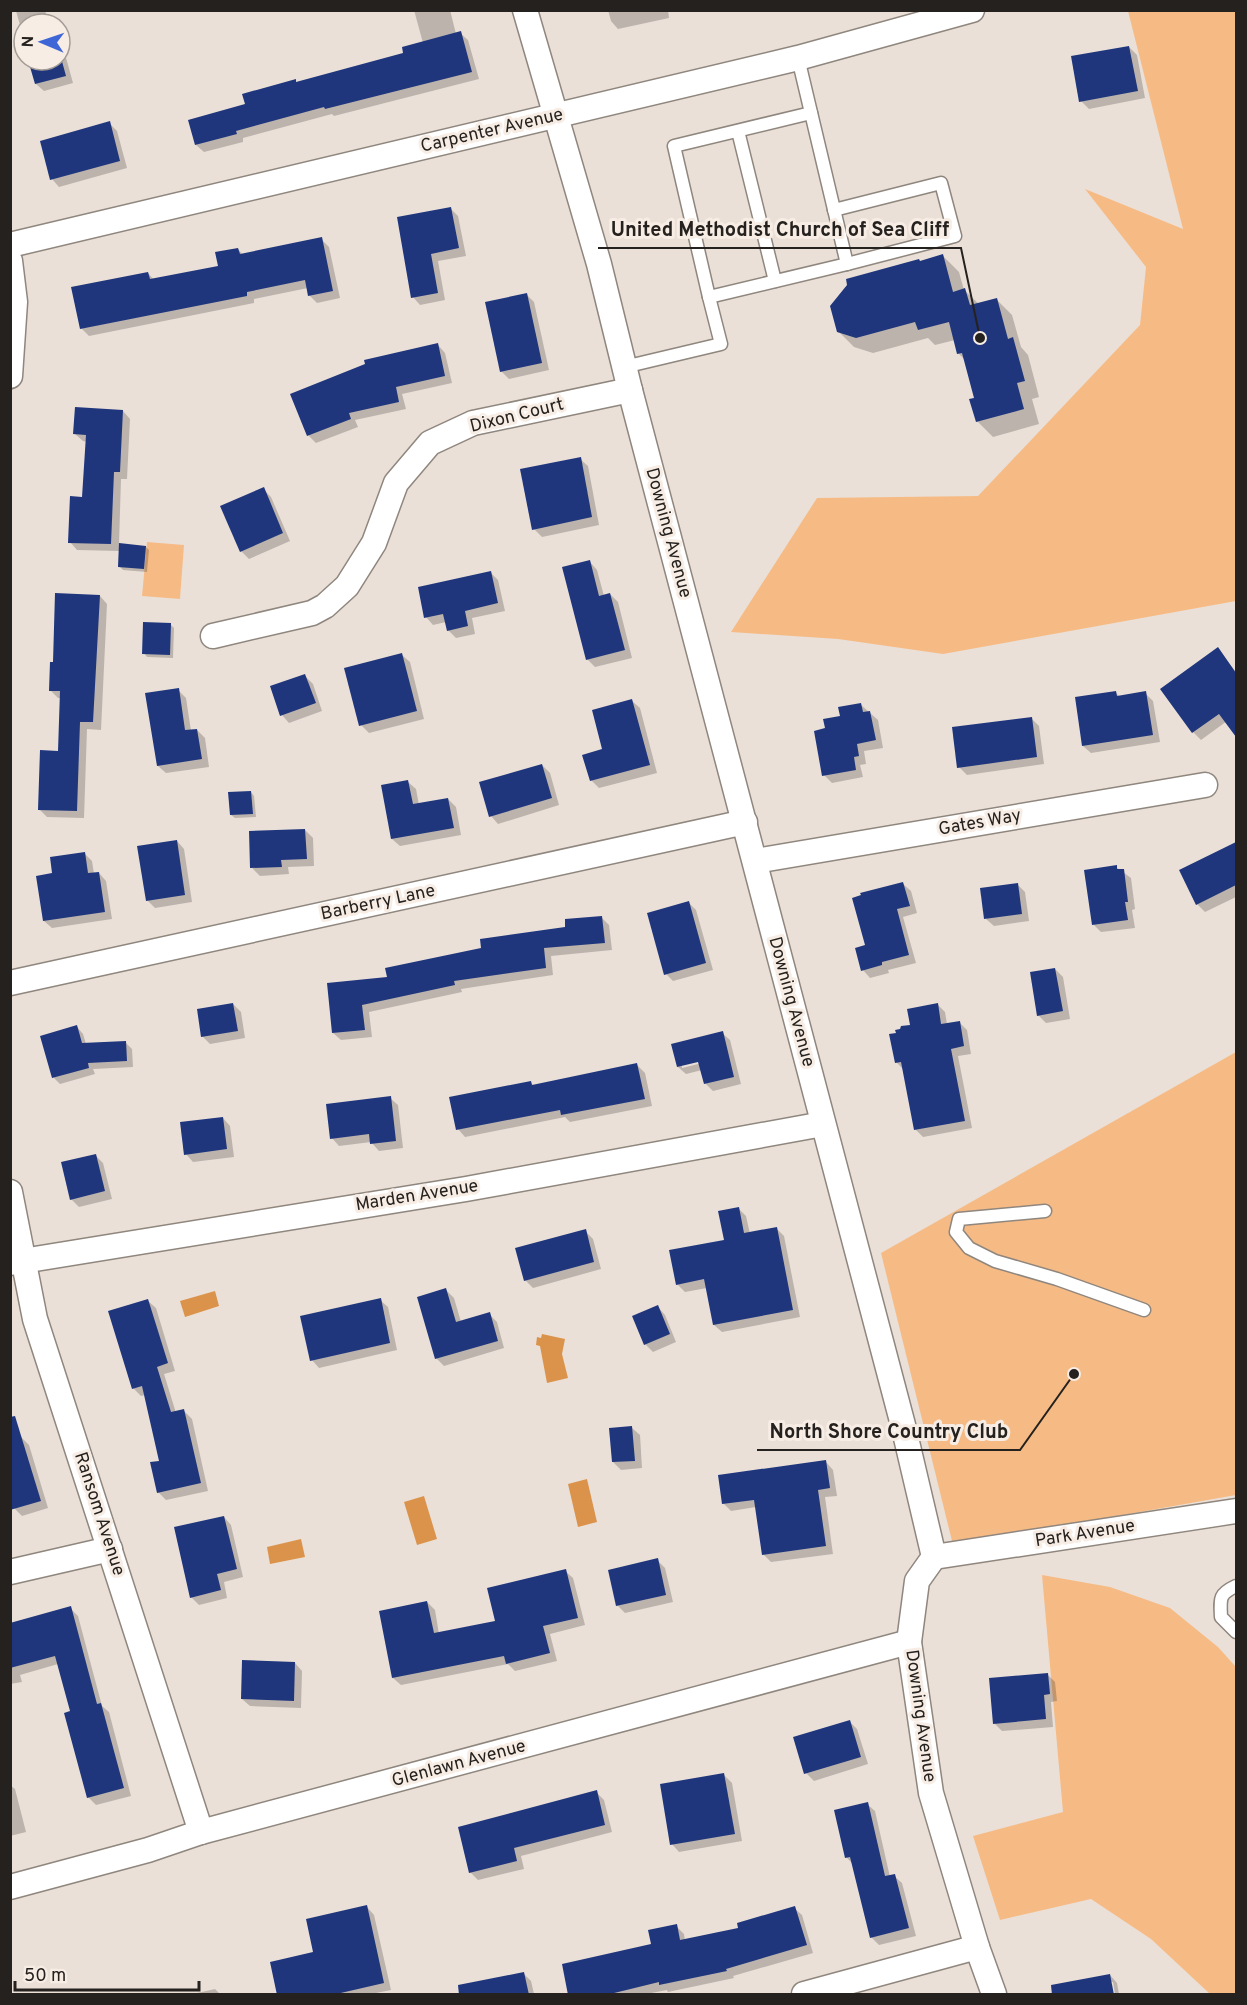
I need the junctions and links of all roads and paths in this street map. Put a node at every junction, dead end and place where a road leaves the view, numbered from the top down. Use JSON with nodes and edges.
{"nodes":[{"id":1,"x":525,"y":10,"type":"edge"},
{"id":2,"x":972,"y":10,"type":"edge"},
{"id":3,"x":947,"y":14,"type":"edge"},
{"id":4,"x":798,"y":58,"type":"junction"},
{"id":5,"x":811,"y":113,"type":"junction"},
{"id":6,"x":555,"y":116,"type":"junction"},
{"id":7,"x":738,"y":131,"type":"junction"},
{"id":8,"x":834,"y":210,"type":"junction"},
{"id":9,"x":10,"y":245,"type":"edge"},
{"id":10,"x":10,"y":261,"type":"edge"},
{"id":11,"x":847,"y":264,"type":"junction"},
{"id":12,"x":775,"y":281,"type":"junction"},
{"id":13,"x":709,"y":297,"type":"junction"},
{"id":14,"x":10,"y":376,"type":"edge"},
{"id":15,"x":627,"y":379,"type":"junction"},
{"id":16,"x":213,"y":636,"type":"dead end"},
{"id":17,"x":1205,"y":785,"type":"dead end"},
{"id":18,"x":745,"y":822,"type":"junction"},
{"id":19,"x":755,"y":861,"type":"junction"},
{"id":20,"x":10,"y":983,"type":"edge"},
{"id":21,"x":823,"y":1124,"type":"junction"},
{"id":22,"x":10,"y":1192,"type":"edge"},
{"id":23,"x":1045,"y":1211,"type":"dead end"},
{"id":24,"x":18,"y":1262,"type":"edge"},
{"id":25,"x":1144,"y":1310,"type":"dead end"},
{"id":26,"x":1236,"y":1511,"type":"edge"},
{"id":27,"x":110,"y":1549,"type":"junction"},
{"id":28,"x":934,"y":1557,"type":"junction"},
{"id":29,"x":10,"y":1572,"type":"edge"},
{"id":30,"x":1236,"y":1586,"type":"edge"},
{"id":31,"x":1236,"y":1632,"type":"edge"},
{"id":32,"x":909,"y":1642,"type":"junction"},
{"id":33,"x":201,"y":1833,"type":"junction"},
{"id":34,"x":10,"y":1887,"type":"edge"},
{"id":35,"x":977,"y":1947,"type":"junction"},
{"id":36,"x":804,"y":1995,"type":"edge"},
{"id":37,"x":994,"y":1995,"type":"edge"}],
"edges":[{"from":1,"to":6,"type":"street","name":"Downing Avenue"},
{"from":2,"to":3,"type":"street","name":"Carpenter Avenue"},
{"from":3,"to":4,"type":"street","name":"Carpenter Avenue"},
{"from":4,"to":5,"type":"lane"},
{"from":4,"to":6,"type":"street","name":"Carpenter Avenue"},
{"from":5,"to":7,"type":"lane"},
{"from":5,"to":8,"type":"lane"},
{"from":6,"to":9,"type":"street","name":"Carpenter Avenue"},
{"from":6,"to":15,"type":"street","name":"Downing Avenue"},
{"from":7,"to":12,"type":"lane"},
{"from":7,"to":13,"type":"lane"},
{"from":8,"to":11,"type":"lane"},
{"from":8,"to":11,"type":"lane"},
{"from":10,"to":14,"type":"street"},
{"from":11,"to":12,"type":"lane"},
{"from":12,"to":13,"type":"lane"},
{"from":13,"to":15,"type":"lane"},
{"from":15,"to":16,"type":"street","name":"Dixon Court"},
{"from":15,"to":18,"type":"street","name":"Downing Avenue"},
{"from":17,"to":19,"type":"street","name":"Gates Way"},
{"from":18,"to":19,"type":"street","name":"Downing Avenue"},
{"from":18,"to":20,"type":"street","name":"Barberry Lane"},
{"from":19,"to":21,"type":"street","name":"Downing Avenue"},
{"from":21,"to":24,"type":"street","name":"Marden Avenue"},
{"from":21,"to":28,"type":"street","name":"Downing Avenue"},
{"from":22,"to":24,"type":"street","name":"Ransom Avenue"},
{"from":23,"to":25,"type":"lane"},
{"from":24,"to":27,"type":"street","name":"Ransom Avenue"},
{"from":26,"to":28,"type":"street","name":"Park Avenue"},
{"from":27,"to":29,"type":"street"},
{"from":27,"to":33,"type":"street","name":"Ransom Avenue"},
{"from":28,"to":32,"type":"street","name":"Downing Avenue"},
{"from":30,"to":31,"type":"lane"},
{"from":32,"to":33,"type":"street","name":"Glenlawn Avenue"},
{"from":32,"to":35,"type":"street","name":"Downing Avenue"},
{"from":33,"to":34,"type":"street","name":"Glenlawn Avenue"},
{"from":35,"to":36,"type":"street"},
{"from":35,"to":37,"type":"street","name":"Downing Avenue"}]}
